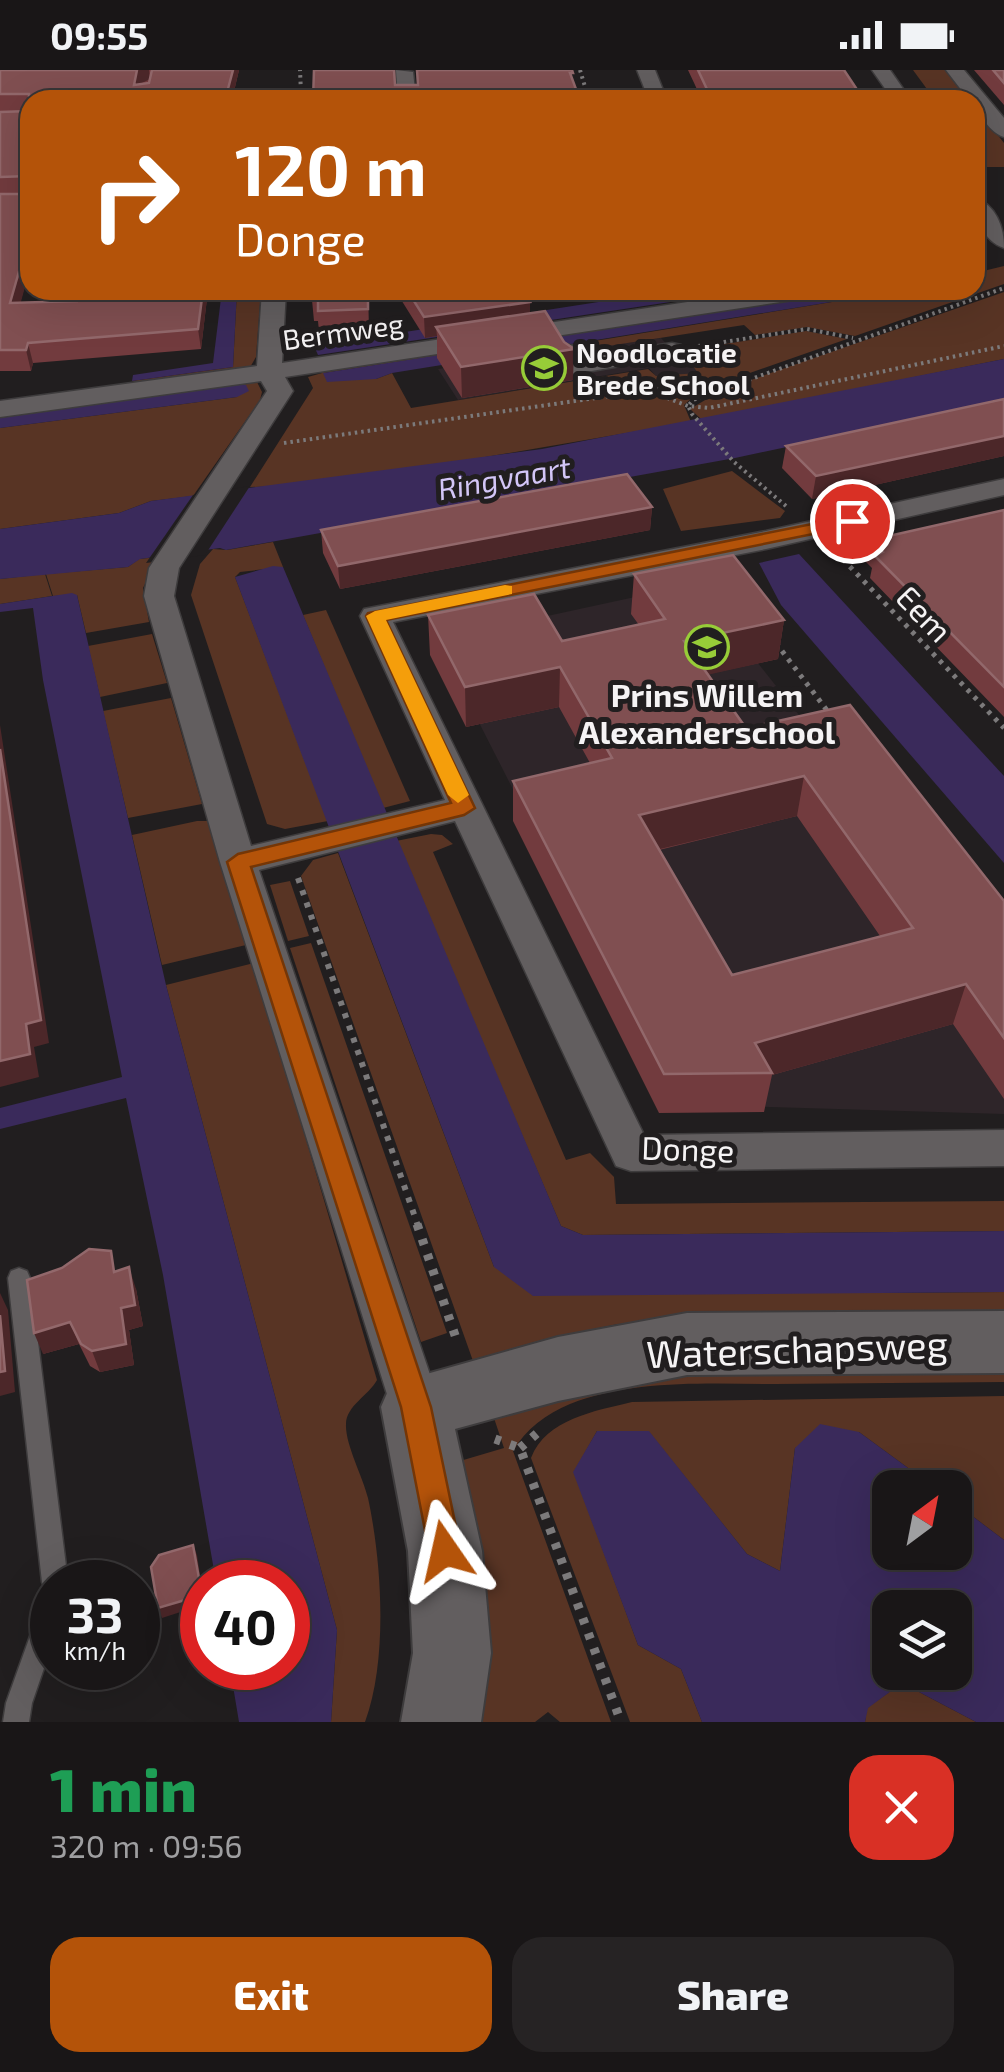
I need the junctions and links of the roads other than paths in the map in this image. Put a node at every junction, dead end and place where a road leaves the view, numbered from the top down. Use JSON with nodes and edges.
{"nodes":[{"id":1,"x":955,"y":70,"type":"edge"},
{"id":2,"x":971,"y":90,"type":"edge"},
{"id":3,"x":985,"y":107,"type":"edge"},
{"id":4,"x":1004,"y":131,"type":"edge"},
{"id":5,"x":985,"y":223,"type":"edge"},
{"id":6,"x":999,"y":249,"type":"edge"},
{"id":7,"x":273,"y":300,"type":"edge"},
{"id":8,"x":763,"y":300,"type":"edge"},
{"id":9,"x":557,"y":341,"type":"junction"},
{"id":10,"x":672,"y":350,"type":"road end"},
{"id":11,"x":269,"y":372,"type":"junction"},
{"id":12,"x":0,"y":409,"type":"edge"},
{"id":13,"x":1004,"y":487,"type":"edge"},
{"id":14,"x":464,"y":808,"type":"junction"},
{"id":15,"x":238,"y":862,"type":"junction"},
{"id":16,"x":1004,"y":1148,"type":"edge"},
{"id":17,"x":20,"y":1278,"type":"dead end"},
{"id":18,"x":1004,"y":1342,"type":"edge"},
{"id":19,"x":446,"y":1399,"type":"junction"},
{"id":20,"x":52,"y":1560,"type":"edge"},
{"id":21,"x":30,"y":1672,"type":"edge"},
{"id":22,"x":16,"y":1722,"type":"edge"},
{"id":23,"x":441,"y":1722,"type":"edge"}],
"edges":[{"from":1,"to":2,"type":"street"},
{"from":3,"to":4,"type":"street"},
{"from":5,"to":6,"type":"street"},
{"from":7,"to":11,"type":"street"},
{"from":8,"to":9,"type":"street","name":"Bermweg"},
{"from":9,"to":10,"type":"street"},
{"from":9,"to":11,"type":"street","name":"Bermweg"},
{"from":11,"to":12,"type":"street","name":"Bermweg"},
{"from":11,"to":15,"type":"street"},
{"from":13,"to":14,"type":"street","name":"Donge"},
{"from":14,"to":15,"type":"street"},
{"from":14,"to":16,"type":"street","name":"Donge"},
{"from":15,"to":19,"type":"street"},
{"from":17,"to":20,"type":"lane"},
{"from":18,"to":19,"type":"street","name":"Waterschapsweg"},
{"from":19,"to":23,"type":"street"},
{"from":21,"to":22,"type":"lane"}]}
